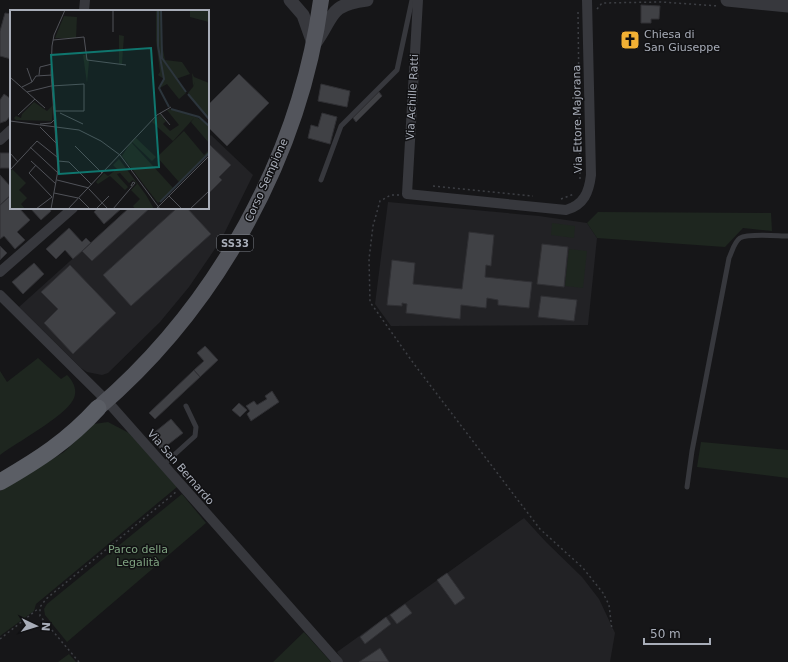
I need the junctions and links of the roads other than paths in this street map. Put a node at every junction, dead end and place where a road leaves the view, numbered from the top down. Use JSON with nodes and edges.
{"nodes":[{"id":1,"x":85,"y":0,"type":"edge"},
{"id":2,"x":290,"y":0,"type":"edge"},
{"id":3,"x":321,"y":0,"type":"edge"},
{"id":4,"x":367,"y":0,"type":"edge"},
{"id":5,"x":412,"y":0,"type":"edge"},
{"id":6,"x":418,"y":0,"type":"edge"},
{"id":7,"x":587,"y":0,"type":"edge"},
{"id":8,"x":727,"y":2,"type":"edge"},
{"id":9,"x":788,"y":6,"type":"edge"},
{"id":10,"x":84,"y":10,"type":"edge"},
{"id":11,"x":314,"y":45,"type":"junction"},
{"id":12,"x":10,"y":131,"type":"edge"},
{"id":13,"x":0,"y":140,"type":"edge"},
{"id":14,"x":321,"y":180,"type":"dead end"},
{"id":15,"x":406,"y":194,"type":"joint"},
{"id":16,"x":72,"y":209,"type":"edge"},
{"id":17,"x":788,"y":236,"type":"edge"},
{"id":18,"x":0,"y":272,"type":"edge"},
{"id":19,"x":0,"y":295,"type":"edge"},
{"id":20,"x":103,"y":405,"type":"junction"},
{"id":21,"x":186,"y":406,"type":"dead end"},
{"id":22,"x":163,"y":465,"type":"junction"},
{"id":23,"x":0,"y":470,"type":"edge"},
{"id":24,"x":0,"y":482,"type":"edge"},
{"id":25,"x":687,"y":487,"type":"dead end"},
{"id":26,"x":338,"y":662,"type":"edge"}],
"edges":[{"from":1,"to":10,"type":"street"},
{"from":2,"to":11,"type":"street"},
{"from":3,"to":11,"type":"main road","name":"Corso Sempione","number":"SS33"},
{"from":4,"to":11,"type":"street"},
{"from":5,"to":14,"type":"lane"},
{"from":6,"to":15,"type":"street","name":"Via Achille Ratti"},
{"from":7,"to":15,"type":"street","name":"Via Ettore Majorana"},
{"from":8,"to":9,"type":"street"},
{"from":11,"to":20,"type":"main road","name":"Corso Sempione","number":"SS33"},
{"from":12,"to":13,"type":"street"},
{"from":16,"to":18,"type":"street"},
{"from":17,"to":25,"type":"lane"},
{"from":19,"to":20,"type":"street","name":"Via San Bernardo"},
{"from":20,"to":22,"type":"street","name":"Via San Bernardo"},
{"from":20,"to":23,"type":"highway","name":"Corso Sempione","number":"SS33"},
{"from":20,"to":24,"type":"highway","name":"Corso Sempione","number":"SS33"},
{"from":21,"to":22,"type":"lane"},
{"from":22,"to":26,"type":"street","name":"Via San Bernardo"}]}
